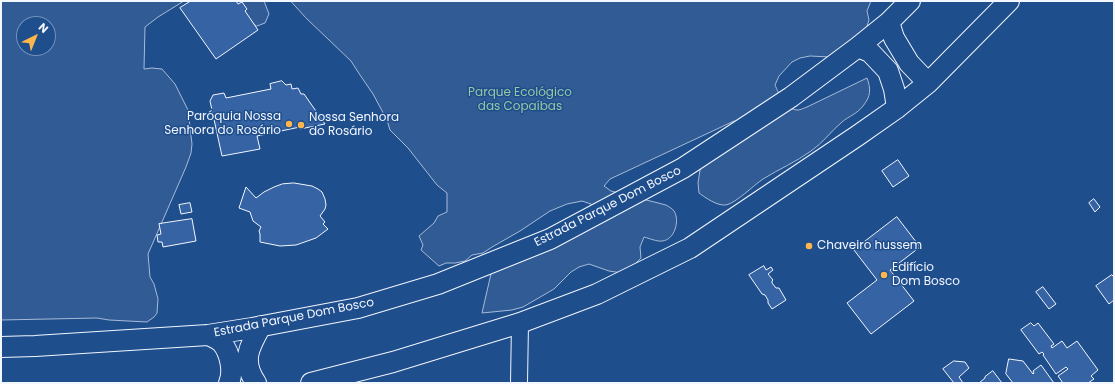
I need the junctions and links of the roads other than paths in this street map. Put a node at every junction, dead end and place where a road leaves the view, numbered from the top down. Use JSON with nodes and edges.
{"nodes":[{"id":1,"x":910,"y":1,"type":"edge"},
{"id":2,"x":1009,"y":1,"type":"edge"},
{"id":3,"x":889,"y":22,"type":"junction"},
{"id":4,"x":858,"y":47,"type":"junction"},
{"id":5,"x":928,"y":83,"type":"junction"},
{"id":6,"x":897,"y":108,"type":"junction"},
{"id":7,"x":520,"y":324,"type":"junction"},
{"id":8,"x":261,"y":326,"type":"junction"},
{"id":9,"x":208,"y":335,"type":"junction"},
{"id":10,"x":1,"y":347,"type":"edge"},
{"id":11,"x":229,"y":383,"type":"edge"},
{"id":12,"x":256,"y":383,"type":"edge"},
{"id":13,"x":311,"y":383,"type":"edge"},
{"id":14,"x":519,"y":383,"type":"edge"}],
"edges":[{"from":1,"to":3,"type":"main road","name":"Estrada Parque Dom Bosco"},
{"from":2,"to":5,"type":"main road"},
{"from":3,"to":4,"type":"main road","name":"Estrada Parque Dom Bosco"},
{"from":3,"to":5,"type":"main road"},
{"from":4,"to":6,"type":"main road"},
{"from":4,"to":8,"type":"main road","name":"Estrada Parque Dom Bosco"},
{"from":5,"to":6,"type":"main road"},
{"from":6,"to":7,"type":"main road"},
{"from":7,"to":13,"type":"main road"},
{"from":7,"to":14,"type":"street"},
{"from":8,"to":9,"type":"main road","name":"Estrada Parque Dom Bosco"},
{"from":8,"to":12,"type":"main road"},
{"from":9,"to":10,"type":"main road","name":"Estrada Parque Dom Bosco"},
{"from":9,"to":11,"type":"main road"}]}
